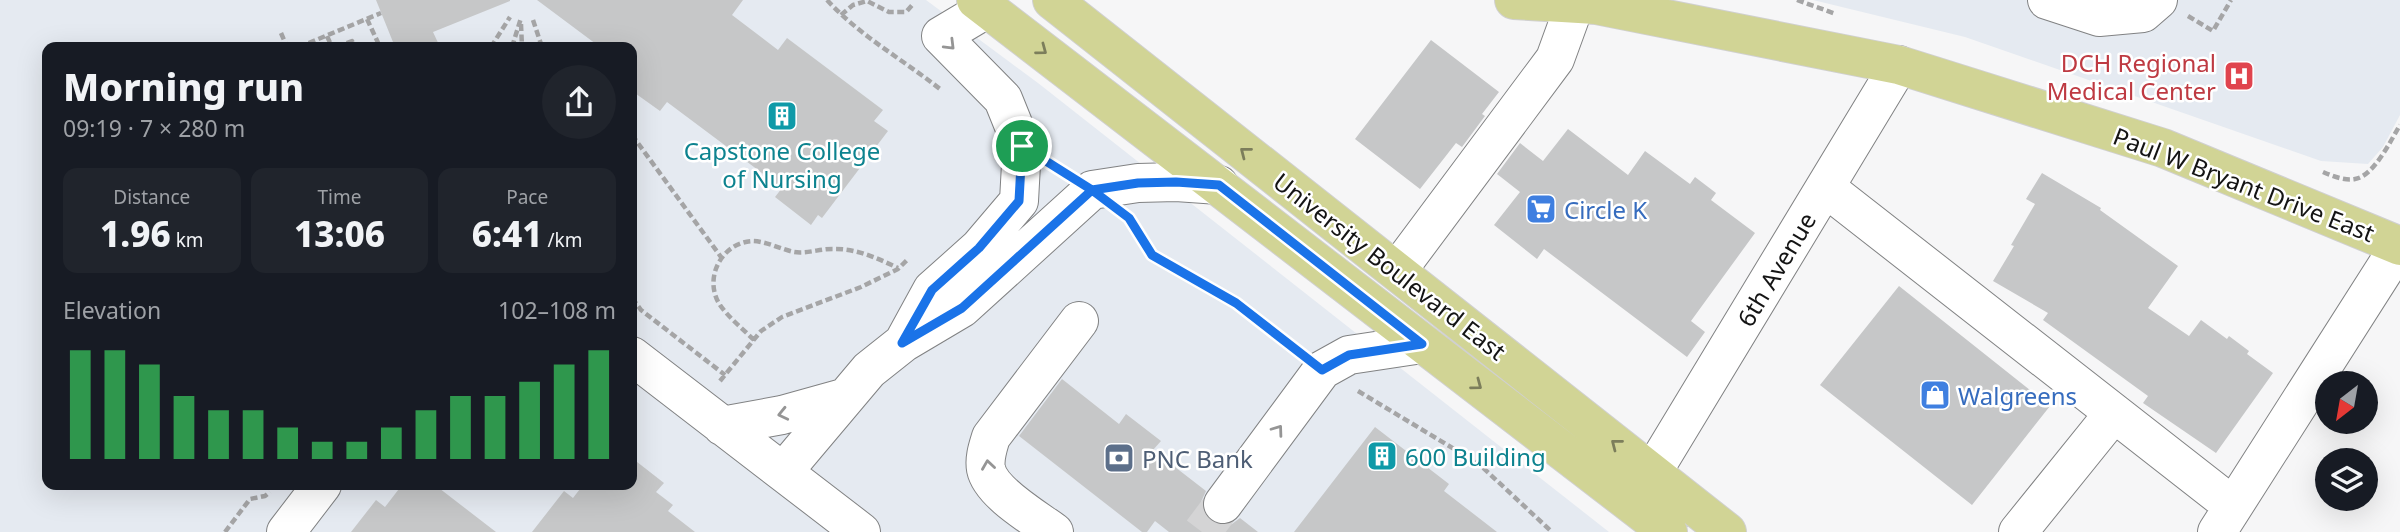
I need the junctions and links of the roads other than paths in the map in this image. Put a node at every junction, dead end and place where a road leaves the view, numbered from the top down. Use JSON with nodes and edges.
{"nodes":[{"id":1,"x":1052,"y":0,"type":"edge"},
{"id":2,"x":1514,"y":0,"type":"edge"},
{"id":3,"x":2047,"y":0,"type":"edge"},
{"id":4,"x":988,"y":3,"type":"edge"},
{"id":5,"x":1575,"y":4,"type":"junction"},
{"id":6,"x":2170,"y":6,"type":"edge"},
{"id":7,"x":1899,"y":65,"type":"junction"},
{"id":8,"x":1219,"y":185,"type":"junction"},
{"id":9,"x":1826,"y":188,"type":"junction"},
{"id":10,"x":2400,"y":245,"type":"edge"},
{"id":11,"x":1397,"y":271,"type":"junction"},
{"id":12,"x":1079,"y":321,"type":"dead end"},
{"id":13,"x":902,"y":343,"type":"junction"},
{"id":14,"x":1422,"y":344,"type":"junction"},
{"id":15,"x":637,"y":360,"type":"edge"},
{"id":16,"x":842,"y":398,"type":"junction"},
{"id":17,"x":2113,"y":413,"type":"junction"},
{"id":18,"x":710,"y":417,"type":"junction"},
{"id":19,"x":783,"y":472,"type":"junction"},
{"id":20,"x":1652,"y":472,"type":"junction"},
{"id":21,"x":300,"y":490,"type":"edge"},
{"id":22,"x":1223,"y":504,"type":"tunnel mouth"},
{"id":23,"x":2225,"y":519,"type":"edge"},
{"id":24,"x":1033,"y":526,"type":"edge"},
{"id":25,"x":286,"y":532,"type":"edge"},
{"id":26,"x":861,"y":532,"type":"edge"},
{"id":27,"x":1668,"y":532,"type":"edge"},
{"id":28,"x":1727,"y":532,"type":"edge"},
{"id":29,"x":2018,"y":532,"type":"edge"}],
"edges":[{"from":11,"to":1,"type":"main road","name":"University Boulevard East","one_way":true},
{"from":2,"to":5,"type":"main road","name":"Paul W Bryant Drive East"},
{"from":3,"to":6,"type":"street"},
{"from":4,"to":8,"type":"main road","name":"University Boulevard East","one_way":true},
{"from":4,"to":13,"type":"street","one_way":true},
{"from":5,"to":7,"type":"main road","name":"Paul W Bryant Drive East"},
{"from":5,"to":11,"type":"street"},
{"from":7,"to":9,"type":"street","name":"6th Avenue"},
{"from":7,"to":10,"type":"main road","name":"Paul W Bryant Drive East"},
{"from":8,"to":13,"type":"street"},
{"from":8,"to":14,"type":"main road","name":"University Boulevard East"},
{"from":9,"to":17,"type":"street"},
{"from":9,"to":20,"type":"street","name":"6th Avenue"},
{"from":10,"to":23,"type":"street"},
{"from":20,"to":11,"type":"main road","name":"University Boulevard East","one_way":true},
{"from":24,"to":12,"type":"street","one_way":true},
{"from":13,"to":16,"type":"street"},
{"from":22,"to":14,"type":"street","one_way":true},
{"from":14,"to":27,"type":"main road","name":"University Boulevard East","one_way":true},
{"from":15,"to":18,"type":"street"},
{"from":16,"to":18,"type":"street","one_way":true},
{"from":16,"to":19,"type":"street"},
{"from":17,"to":23,"type":"street"},
{"from":17,"to":29,"type":"street"},
{"from":18,"to":19,"type":"street"},
{"from":19,"to":26,"type":"street"},
{"from":20,"to":28,"type":"main road","name":"University Boulevard East"},
{"from":21,"to":25,"type":"street"}]}
